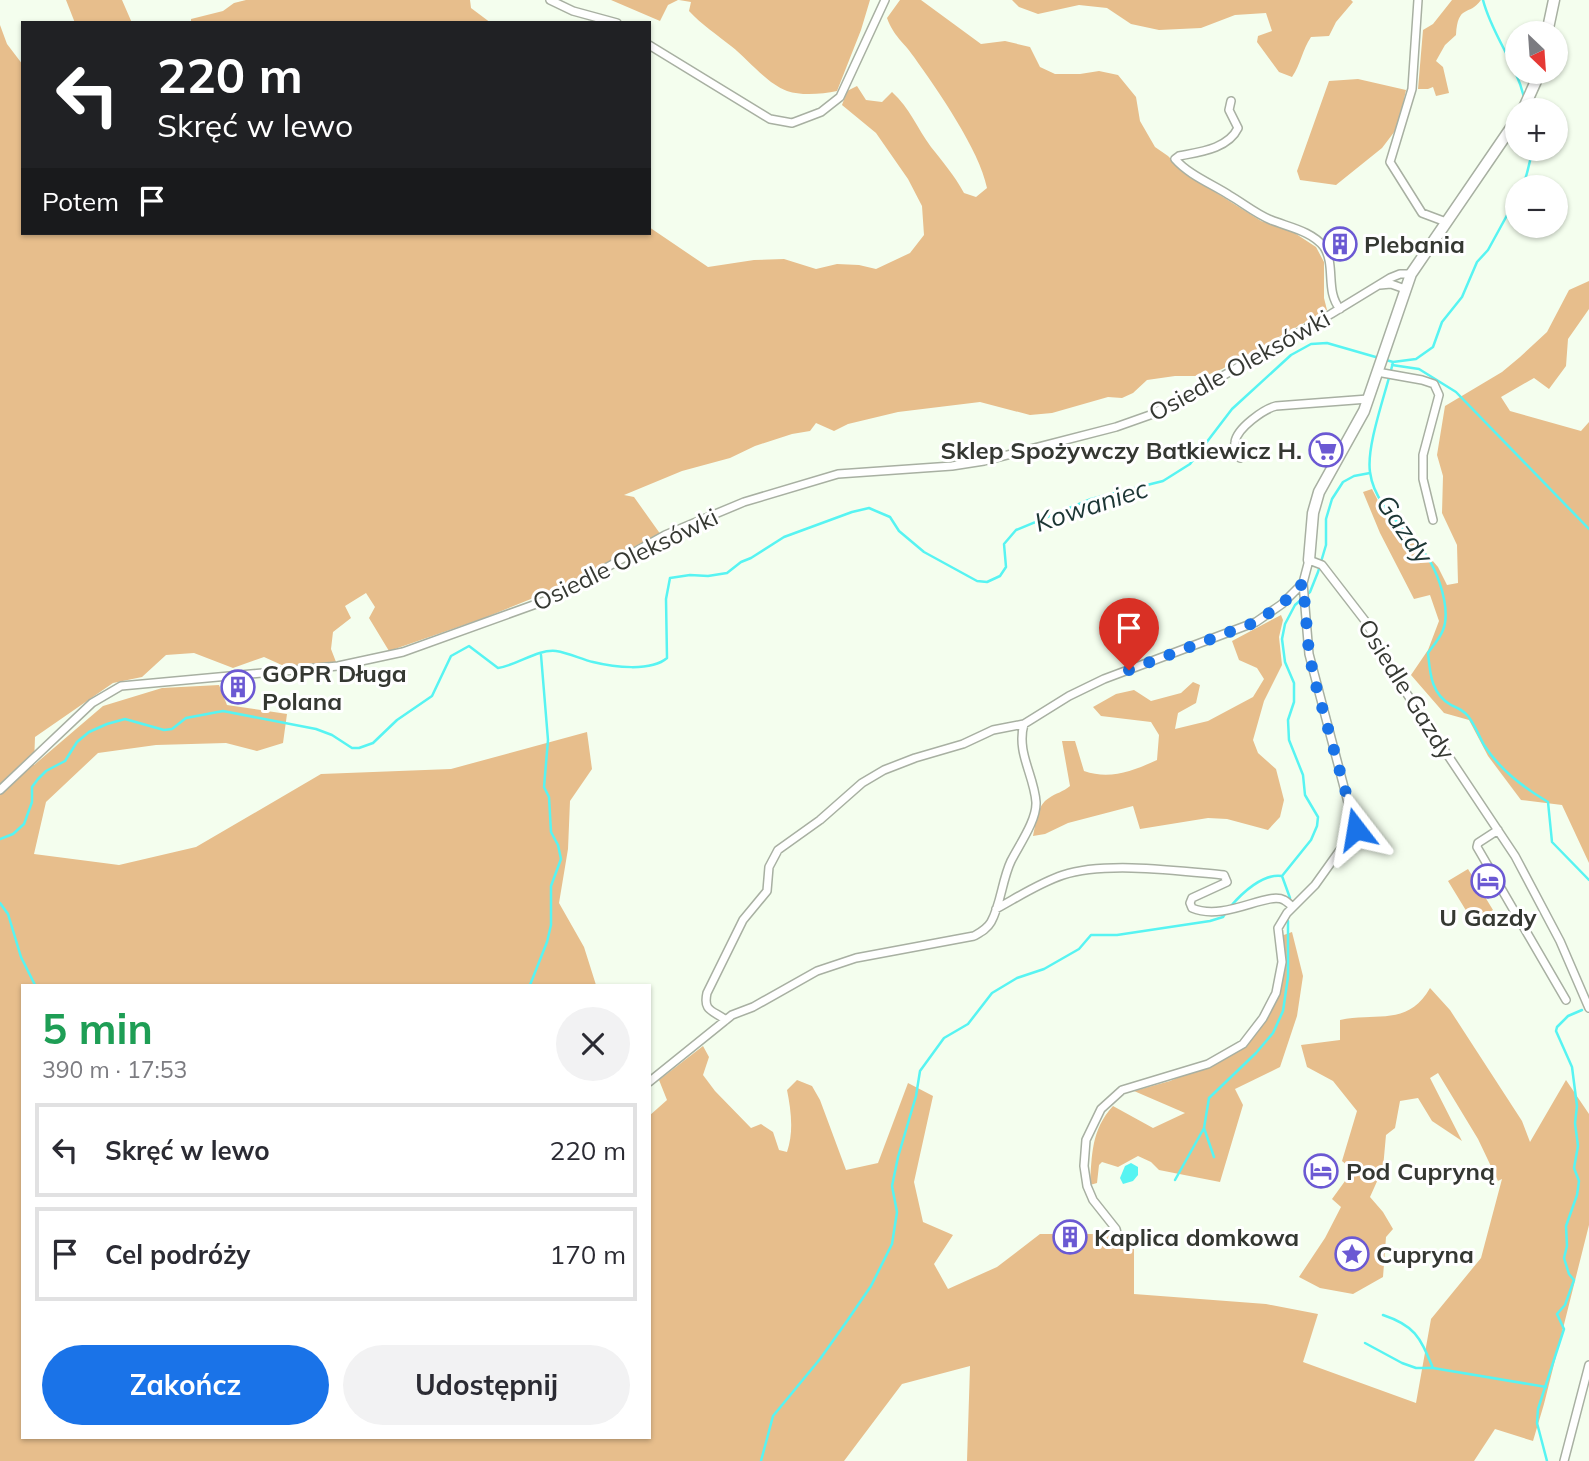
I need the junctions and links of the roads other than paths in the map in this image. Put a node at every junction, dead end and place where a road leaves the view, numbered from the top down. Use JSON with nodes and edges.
{"nodes":[{"id":1,"x":550,"y":0,"type":"edge"},
{"id":2,"x":885,"y":0,"type":"edge"},
{"id":3,"x":1418,"y":0,"type":"edge"},
{"id":4,"x":1554,"y":0,"type":"edge"},
{"id":5,"x":610,"y":21,"type":"edge"},
{"id":6,"x":1550,"y":21,"type":"edge"},
{"id":7,"x":651,"y":46,"type":"edge"},
{"id":8,"x":1231,"y":101,"type":"dead end"},
{"id":9,"x":1505,"y":136,"type":"edge"},
{"id":10,"x":1446,"y":222,"type":"junction"},
{"id":11,"x":1411,"y":274,"type":"junction"},
{"id":12,"x":1379,"y":285,"type":"junction"},
{"id":13,"x":1405,"y":289,"type":"junction"},
{"id":14,"x":1340,"y":309,"type":"junction"},
{"id":15,"x":1381,"y":371,"type":"junction"},
{"id":16,"x":1368,"y":399,"type":"junction"},
{"id":17,"x":1240,"y":458,"type":"dead end"},
{"id":18,"x":1433,"y":520,"type":"dead end"},
{"id":19,"x":1315,"y":562,"type":"junction"},
{"id":20,"x":1303,"y":583,"type":"junction"},
{"id":21,"x":1024,"y":724,"type":"junction"},
{"id":22,"x":0,"y":790,"type":"edge"},
{"id":23,"x":1497,"y":830,"type":"junction"},
{"id":24,"x":1293,"y":907,"type":"junction"},
{"id":25,"x":996,"y":909,"type":"junction"},
{"id":26,"x":1566,"y":1000,"type":"dead end"},
{"id":27,"x":1589,"y":1008,"type":"edge"},
{"id":28,"x":726,"y":1020,"type":"junction"},
{"id":29,"x":651,"y":1080,"type":"edge"},
{"id":30,"x":1119,"y":1241,"type":"dead end"},
{"id":31,"x":1589,"y":1365,"type":"edge"},
{"id":32,"x":1564,"y":1461,"type":"edge"}],
"edges":[{"from":1,"to":5,"type":"street"},
{"from":2,"to":7,"type":"street"},
{"from":3,"to":10,"type":"street"},
{"from":4,"to":6,"type":"street"},
{"from":8,"to":14,"type":"street"},
{"from":9,"to":10,"type":"street"},
{"from":10,"to":11,"type":"street"},
{"from":11,"to":12,"type":"street","name":"Osiedle Oleksówki"},
{"from":11,"to":13,"type":"street"},
{"from":12,"to":13,"type":"street"},
{"from":12,"to":14,"type":"street","name":"Osiedle Oleksówki"},
{"from":13,"to":15,"type":"street"},
{"from":14,"to":22,"type":"street","name":"Osiedle Oleksówki"},
{"from":15,"to":16,"type":"street"},
{"from":15,"to":18,"type":"street"},
{"from":16,"to":17,"type":"street"},
{"from":16,"to":19,"type":"street"},
{"from":19,"to":20,"type":"street"},
{"from":19,"to":23,"type":"street","name":"Osiedle Gazdy"},
{"from":20,"to":21,"type":"street"},
{"from":20,"to":24,"type":"street"},
{"from":21,"to":25,"type":"street"},
{"from":21,"to":28,"type":"street"},
{"from":23,"to":26,"type":"street"},
{"from":23,"to":27,"type":"street","name":"Osiedle Gazdy"},
{"from":24,"to":25,"type":"street"},
{"from":24,"to":30,"type":"street"},
{"from":25,"to":28,"type":"street"},
{"from":28,"to":29,"type":"street"},
{"from":31,"to":32,"type":"street"}]}
